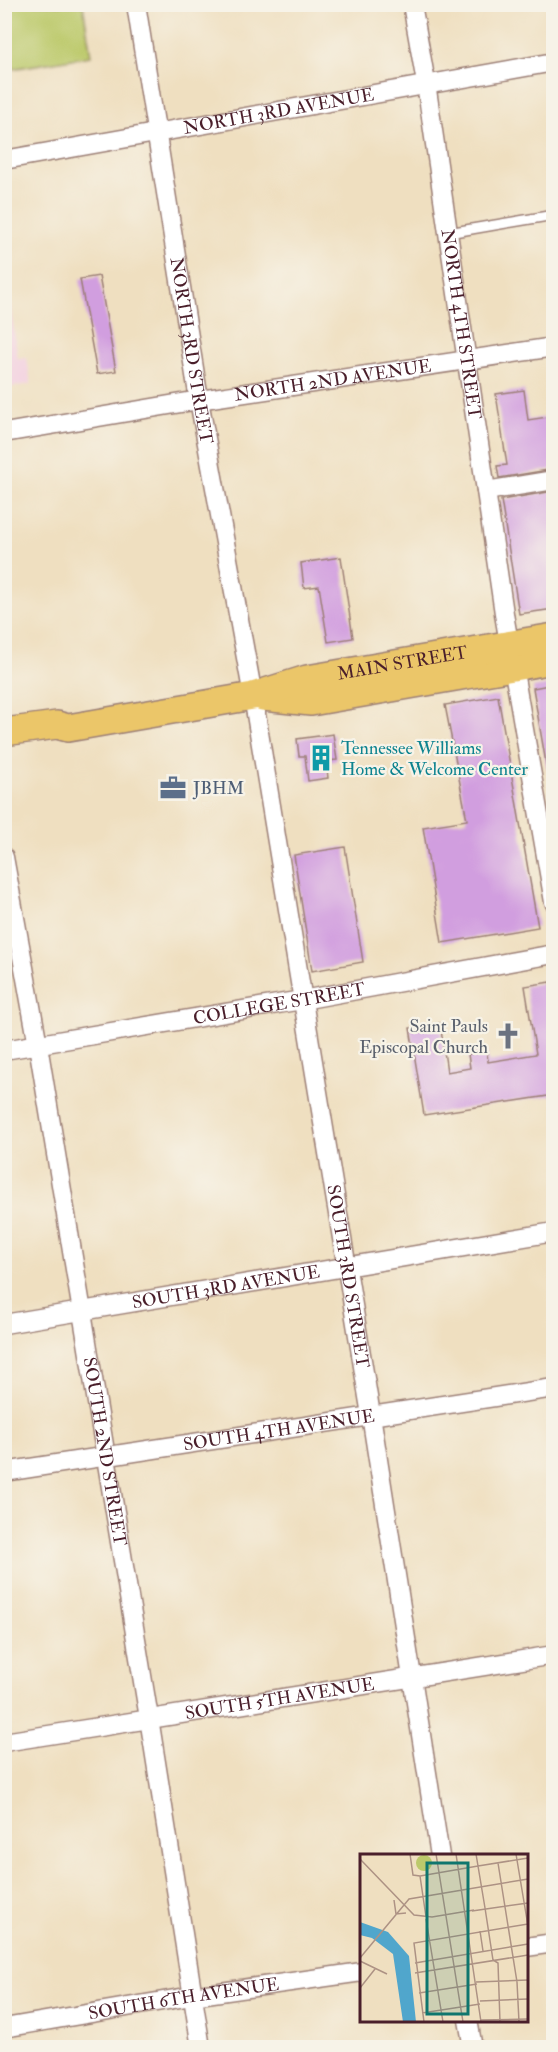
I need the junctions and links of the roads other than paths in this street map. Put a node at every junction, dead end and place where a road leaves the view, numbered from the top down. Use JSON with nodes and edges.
{"nodes":[{"id":1,"x":136,"y":4,"type":"edge"},
{"id":2,"x":412,"y":4,"type":"edge"},
{"id":3,"x":554,"y":62,"type":"edge"},
{"id":4,"x":426,"y":83,"type":"junction"},
{"id":5,"x":156,"y":131,"type":"junction"},
{"id":6,"x":4,"y":160,"type":"edge"},
{"id":7,"x":554,"y":215,"type":"edge"},
{"id":8,"x":448,"y":233,"type":"junction"},
{"id":9,"x":554,"y":347,"type":"edge"},
{"id":10,"x":467,"y":361,"type":"junction"},
{"id":11,"x":199,"y":400,"type":"junction"},
{"id":12,"x":4,"y":433,"type":"edge"},
{"id":13,"x":554,"y":480,"type":"edge"},
{"id":14,"x":486,"y":491,"type":"junction"},
{"id":15,"x":554,"y":638,"type":"edge"},
{"id":16,"x":511,"y":656,"type":"junction"},
{"id":17,"x":554,"y":660,"type":"edge"},
{"id":18,"x":253,"y":696,"type":"junction"},
{"id":19,"x":69,"y":728,"type":"junction"},
{"id":20,"x":4,"y":732,"type":"edge"},
{"id":21,"x":4,"y":749,"type":"edge"},
{"id":22,"x":4,"y":857,"type":"edge"},
{"id":23,"x":554,"y":902,"type":"edge"},
{"id":24,"x":554,"y":954,"type":"edge"},
{"id":25,"x":302,"y":1000,"type":"junction"},
{"id":26,"x":38,"y":1045,"type":"junction"},
{"id":27,"x":4,"y":1050,"type":"edge"},
{"id":28,"x":554,"y":1232,"type":"edge"},
{"id":29,"x":345,"y":1268,"type":"junction"},
{"id":30,"x":82,"y":1313,"type":"junction"},
{"id":31,"x":4,"y":1324,"type":"edge"},
{"id":32,"x":554,"y":1388,"type":"edge"},
{"id":33,"x":371,"y":1415,"type":"junction"},
{"id":34,"x":105,"y":1456,"type":"junction"},
{"id":35,"x":4,"y":1472,"type":"edge"},
{"id":36,"x":554,"y":1655,"type":"edge"},
{"id":37,"x":411,"y":1678,"type":"junction"},
{"id":38,"x":149,"y":1718,"type":"junction"},
{"id":39,"x":4,"y":1742,"type":"edge"},
{"id":40,"x":440,"y":1854,"type":"edge"},
{"id":41,"x":554,"y":1943,"type":"edge"},
{"id":42,"x":528,"y":1947,"type":"edge"},
{"id":43,"x":360,"y":1972,"type":"edge"},
{"id":44,"x":192,"y":1996,"type":"junction"},
{"id":45,"x":468,"y":2022,"type":"edge"},
{"id":46,"x":4,"y":2028,"type":"edge"},
{"id":47,"x":201,"y":2048,"type":"edge"},
{"id":48,"x":473,"y":2048,"type":"edge"}],
"edges":[{"from":1,"to":5,"type":"street","name":"NORTH 3RD STREET"},
{"from":2,"to":4,"type":"street","name":"NORTH 4TH STREET"},
{"from":3,"to":4,"type":"street","name":"NORTH 3RD AVENUE"},
{"from":4,"to":5,"type":"street","name":"NORTH 3RD AVENUE"},
{"from":4,"to":8,"type":"street","name":"NORTH 4TH STREET"},
{"from":5,"to":6,"type":"street","name":"NORTH 3RD AVENUE"},
{"from":5,"to":11,"type":"street","name":"NORTH 3RD STREET"},
{"from":7,"to":8,"type":"lane"},
{"from":8,"to":10,"type":"street","name":"NORTH 4TH STREET"},
{"from":9,"to":10,"type":"street","name":"NORTH 2ND AVENUE"},
{"from":10,"to":11,"type":"street","name":"NORTH 2ND AVENUE"},
{"from":10,"to":14,"type":"street","name":"NORTH 4TH STREET"},
{"from":11,"to":12,"type":"street","name":"NORTH 2ND AVENUE"},
{"from":11,"to":18,"type":"street","name":"NORTH 3RD STREET"},
{"from":13,"to":14,"type":"street"},
{"from":14,"to":16,"type":"street","name":"NORTH 4TH STREET"},
{"from":15,"to":16,"type":"main road","name":"MAIN STREET"},
{"from":16,"to":17,"type":"main road","name":"MAIN STREET"},
{"from":16,"to":18,"type":"main road","name":"MAIN STREET"},
{"from":16,"to":23,"type":"street","name":"NORTH 4TH STREET"},
{"from":18,"to":19,"type":"main road","name":"MAIN STREET"},
{"from":18,"to":25,"type":"street","name":"SOUTH 3RD STREET"},
{"from":19,"to":20,"type":"main road","name":"MAIN STREET"},
{"from":19,"to":21,"type":"main road","name":"MAIN STREET"},
{"from":22,"to":26,"type":"street","name":"SOUTH 2ND STREET"},
{"from":24,"to":25,"type":"street","name":"COLLEGE STREET"},
{"from":25,"to":26,"type":"street","name":"COLLEGE STREET"},
{"from":25,"to":29,"type":"street","name":"SOUTH 3RD STREET"},
{"from":26,"to":27,"type":"street","name":"COLLEGE STREET"},
{"from":26,"to":30,"type":"street","name":"SOUTH 2ND STREET"},
{"from":28,"to":29,"type":"street","name":"SOUTH 3RD AVENUE"},
{"from":29,"to":30,"type":"street","name":"SOUTH 3RD AVENUE"},
{"from":29,"to":33,"type":"street","name":"SOUTH 3RD STREET"},
{"from":30,"to":31,"type":"street","name":"SOUTH 3RD AVENUE"},
{"from":30,"to":34,"type":"street","name":"SOUTH 2ND STREET"},
{"from":32,"to":33,"type":"street","name":"SOUTH 4TH AVENUE"},
{"from":33,"to":34,"type":"street","name":"SOUTH 4TH AVENUE"},
{"from":33,"to":37,"type":"street","name":"SOUTH 3RD STREET"},
{"from":34,"to":35,"type":"street","name":"SOUTH 4TH AVENUE"},
{"from":34,"to":38,"type":"street","name":"SOUTH 2ND STREET"},
{"from":36,"to":37,"type":"street","name":"SOUTH 5TH AVENUE"},
{"from":37,"to":38,"type":"street","name":"SOUTH 5TH AVENUE"},
{"from":37,"to":40,"type":"street","name":"SOUTH 3RD STREET"},
{"from":38,"to":39,"type":"street","name":"SOUTH 5TH AVENUE"},
{"from":38,"to":44,"type":"street","name":"SOUTH 2ND STREET"},
{"from":41,"to":42,"type":"street"},
{"from":43,"to":44,"type":"street","name":"SOUTH 6TH AVENUE"},
{"from":44,"to":46,"type":"street","name":"SOUTH 6TH AVENUE"},
{"from":44,"to":47,"type":"street","name":"SOUTH 2ND STREET"},
{"from":45,"to":48,"type":"street"}]}
